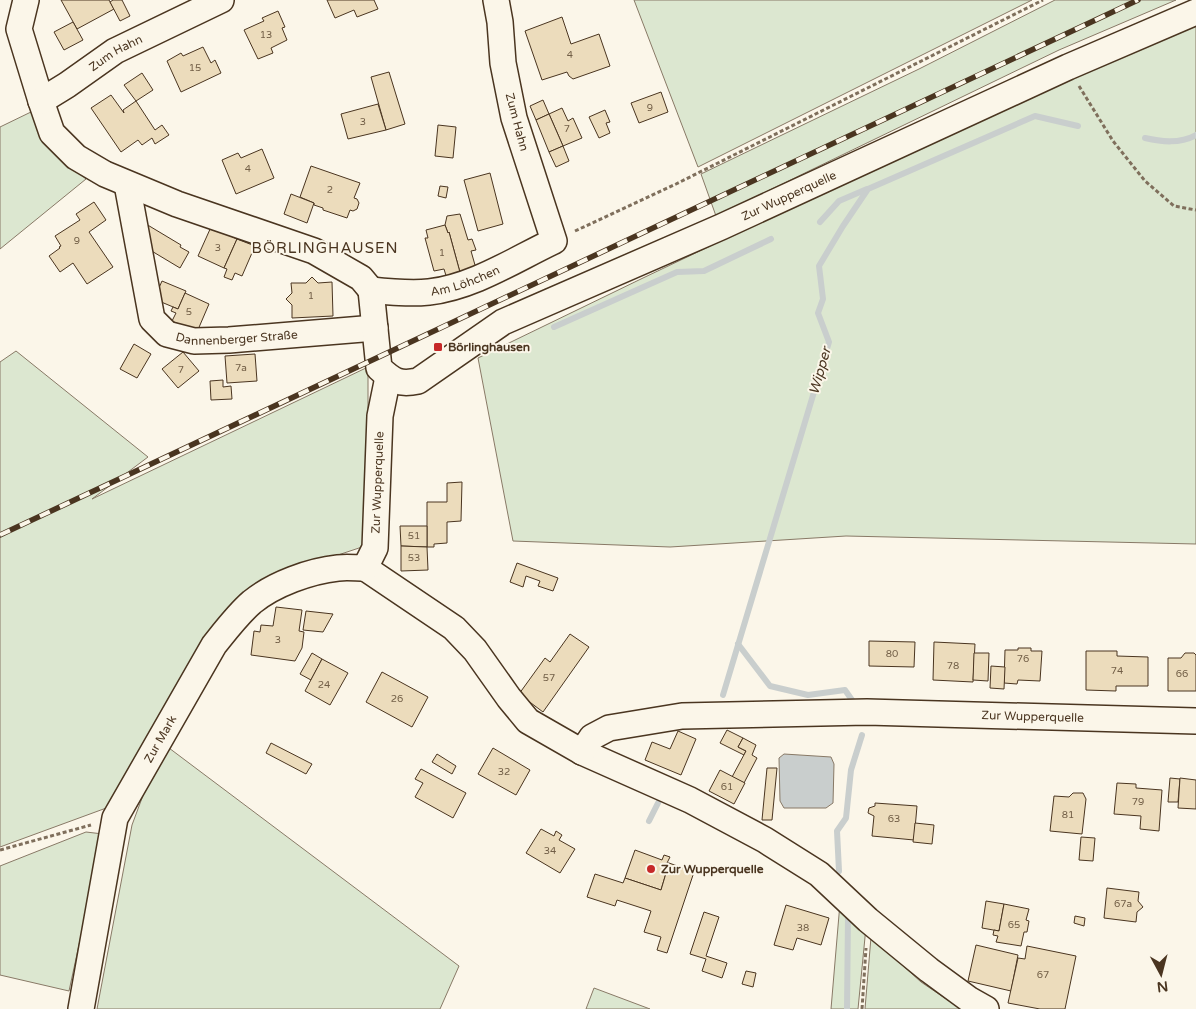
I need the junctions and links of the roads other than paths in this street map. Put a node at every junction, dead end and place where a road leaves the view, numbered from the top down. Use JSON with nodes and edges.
{"nodes":[{"id":1,"x":26,"y":0,"type":"edge"},
{"id":2,"x":220,"y":0,"type":"edge"},
{"id":3,"x":496,"y":0,"type":"edge"},
{"id":4,"x":1196,"y":12,"type":"edge"},
{"id":5,"x":10,"y":31,"type":"edge"},
{"id":6,"x":41,"y":101,"type":"junction"},
{"id":7,"x":128,"y":184,"type":"junction"},
{"id":8,"x":554,"y":241,"type":"joint"},
{"id":9,"x":371,"y":290,"type":"junction"},
{"id":10,"x":375,"y":328,"type":"junction"},
{"id":11,"x":388,"y":377,"type":"junction"},
{"id":12,"x":365,"y":568,"type":"junction"},
{"id":13,"x":1196,"y":721,"type":"edge"},
{"id":14,"x":582,"y":752,"type":"junction"},
{"id":15,"x":81,"y":1009,"type":"edge"},
{"id":16,"x":986,"y":1009,"type":"edge"}],
"edges":[{"from":1,"to":5,"type":"street"},
{"from":2,"to":6,"type":"street","name":"Zum Hahn"},
{"from":3,"to":8,"type":"street","name":"Zum Hahn"},
{"from":4,"to":11,"type":"street","name":"Zur Wupperquelle"},
{"from":5,"to":6,"type":"street"},
{"from":6,"to":7,"type":"street"},
{"from":7,"to":9,"type":"street"},
{"from":7,"to":10,"type":"street","name":"Dannenberger Straße"},
{"from":8,"to":9,"type":"street","name":"Am Löhchen"},
{"from":9,"to":10,"type":"street"},
{"from":10,"to":11,"type":"street"},
{"from":11,"to":12,"type":"street","name":"Zur Wupperquelle"},
{"from":12,"to":14,"type":"street"},
{"from":12,"to":15,"type":"street","name":"Zur Mark"},
{"from":13,"to":14,"type":"street","name":"Zur Wupperquelle"},
{"from":14,"to":16,"type":"street"}]}
